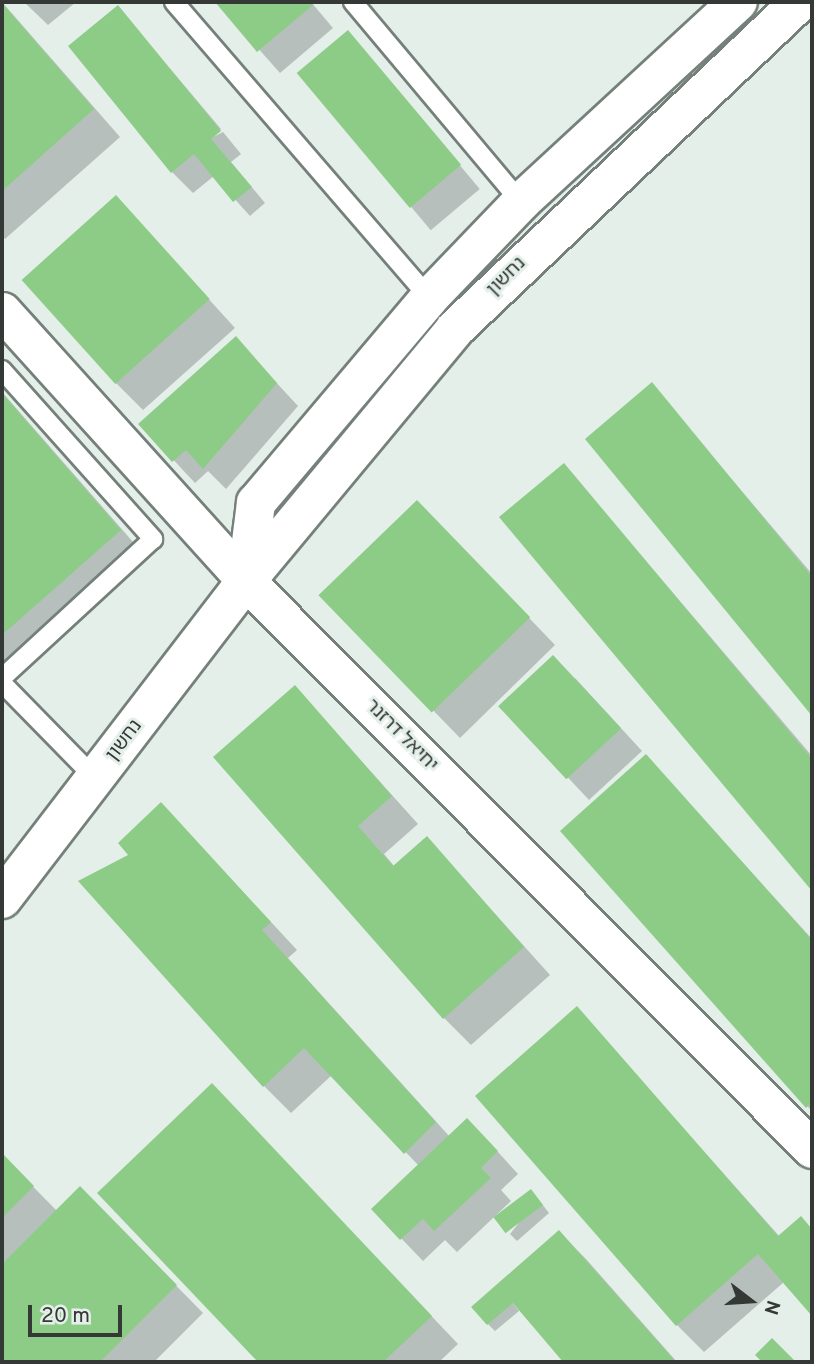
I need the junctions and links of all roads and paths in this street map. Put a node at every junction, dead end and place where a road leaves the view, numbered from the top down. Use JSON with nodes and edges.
{"nodes":[{"id":1,"x":174,"y":2,"type":"edge"},
{"id":2,"x":353,"y":2,"type":"edge"},
{"id":3,"x":738,"y":2,"type":"edge"},
{"id":4,"x":799,"y":2,"type":"edge"},
{"id":5,"x":521,"y":202,"type":"junction"},
{"id":6,"x":429,"y":298,"type":"junction"},
{"id":7,"x":2,"y":311,"type":"edge"},
{"id":8,"x":455,"y":329,"type":"junction"},
{"id":9,"x":2,"y":370,"type":"edge"},
{"id":10,"x":246,"y":581,"type":"junction"},
{"id":11,"x":2,"y":680,"type":"edge"},
{"id":12,"x":96,"y":779,"type":"junction"},
{"id":13,"x":2,"y":899,"type":"edge"},
{"id":14,"x":812,"y":1149,"type":"edge"}],
"edges":[{"from":1,"to":6,"type":"lane"},
{"from":2,"to":5,"type":"lane"},
{"from":3,"to":5,"type":"street","name":"נחשון"},
{"from":4,"to":8,"type":"street","name":"נחשון"},
{"from":5,"to":6,"type":"street","name":"נחשון"},
{"from":6,"to":8,"type":"lane"},
{"from":6,"to":10,"type":"street","name":"נחשון"},
{"from":7,"to":10,"type":"street","name":"יחיאל דרזנר"},
{"from":8,"to":10,"type":"street","name":"נחשון"},
{"from":9,"to":11,"type":"lane"},
{"from":10,"to":12,"type":"street","name":"נחשון"},
{"from":10,"to":14,"type":"street","name":"יחיאל דרזנר"},
{"from":11,"to":12,"type":"lane"},
{"from":12,"to":13,"type":"street","name":"נחשון"}]}
